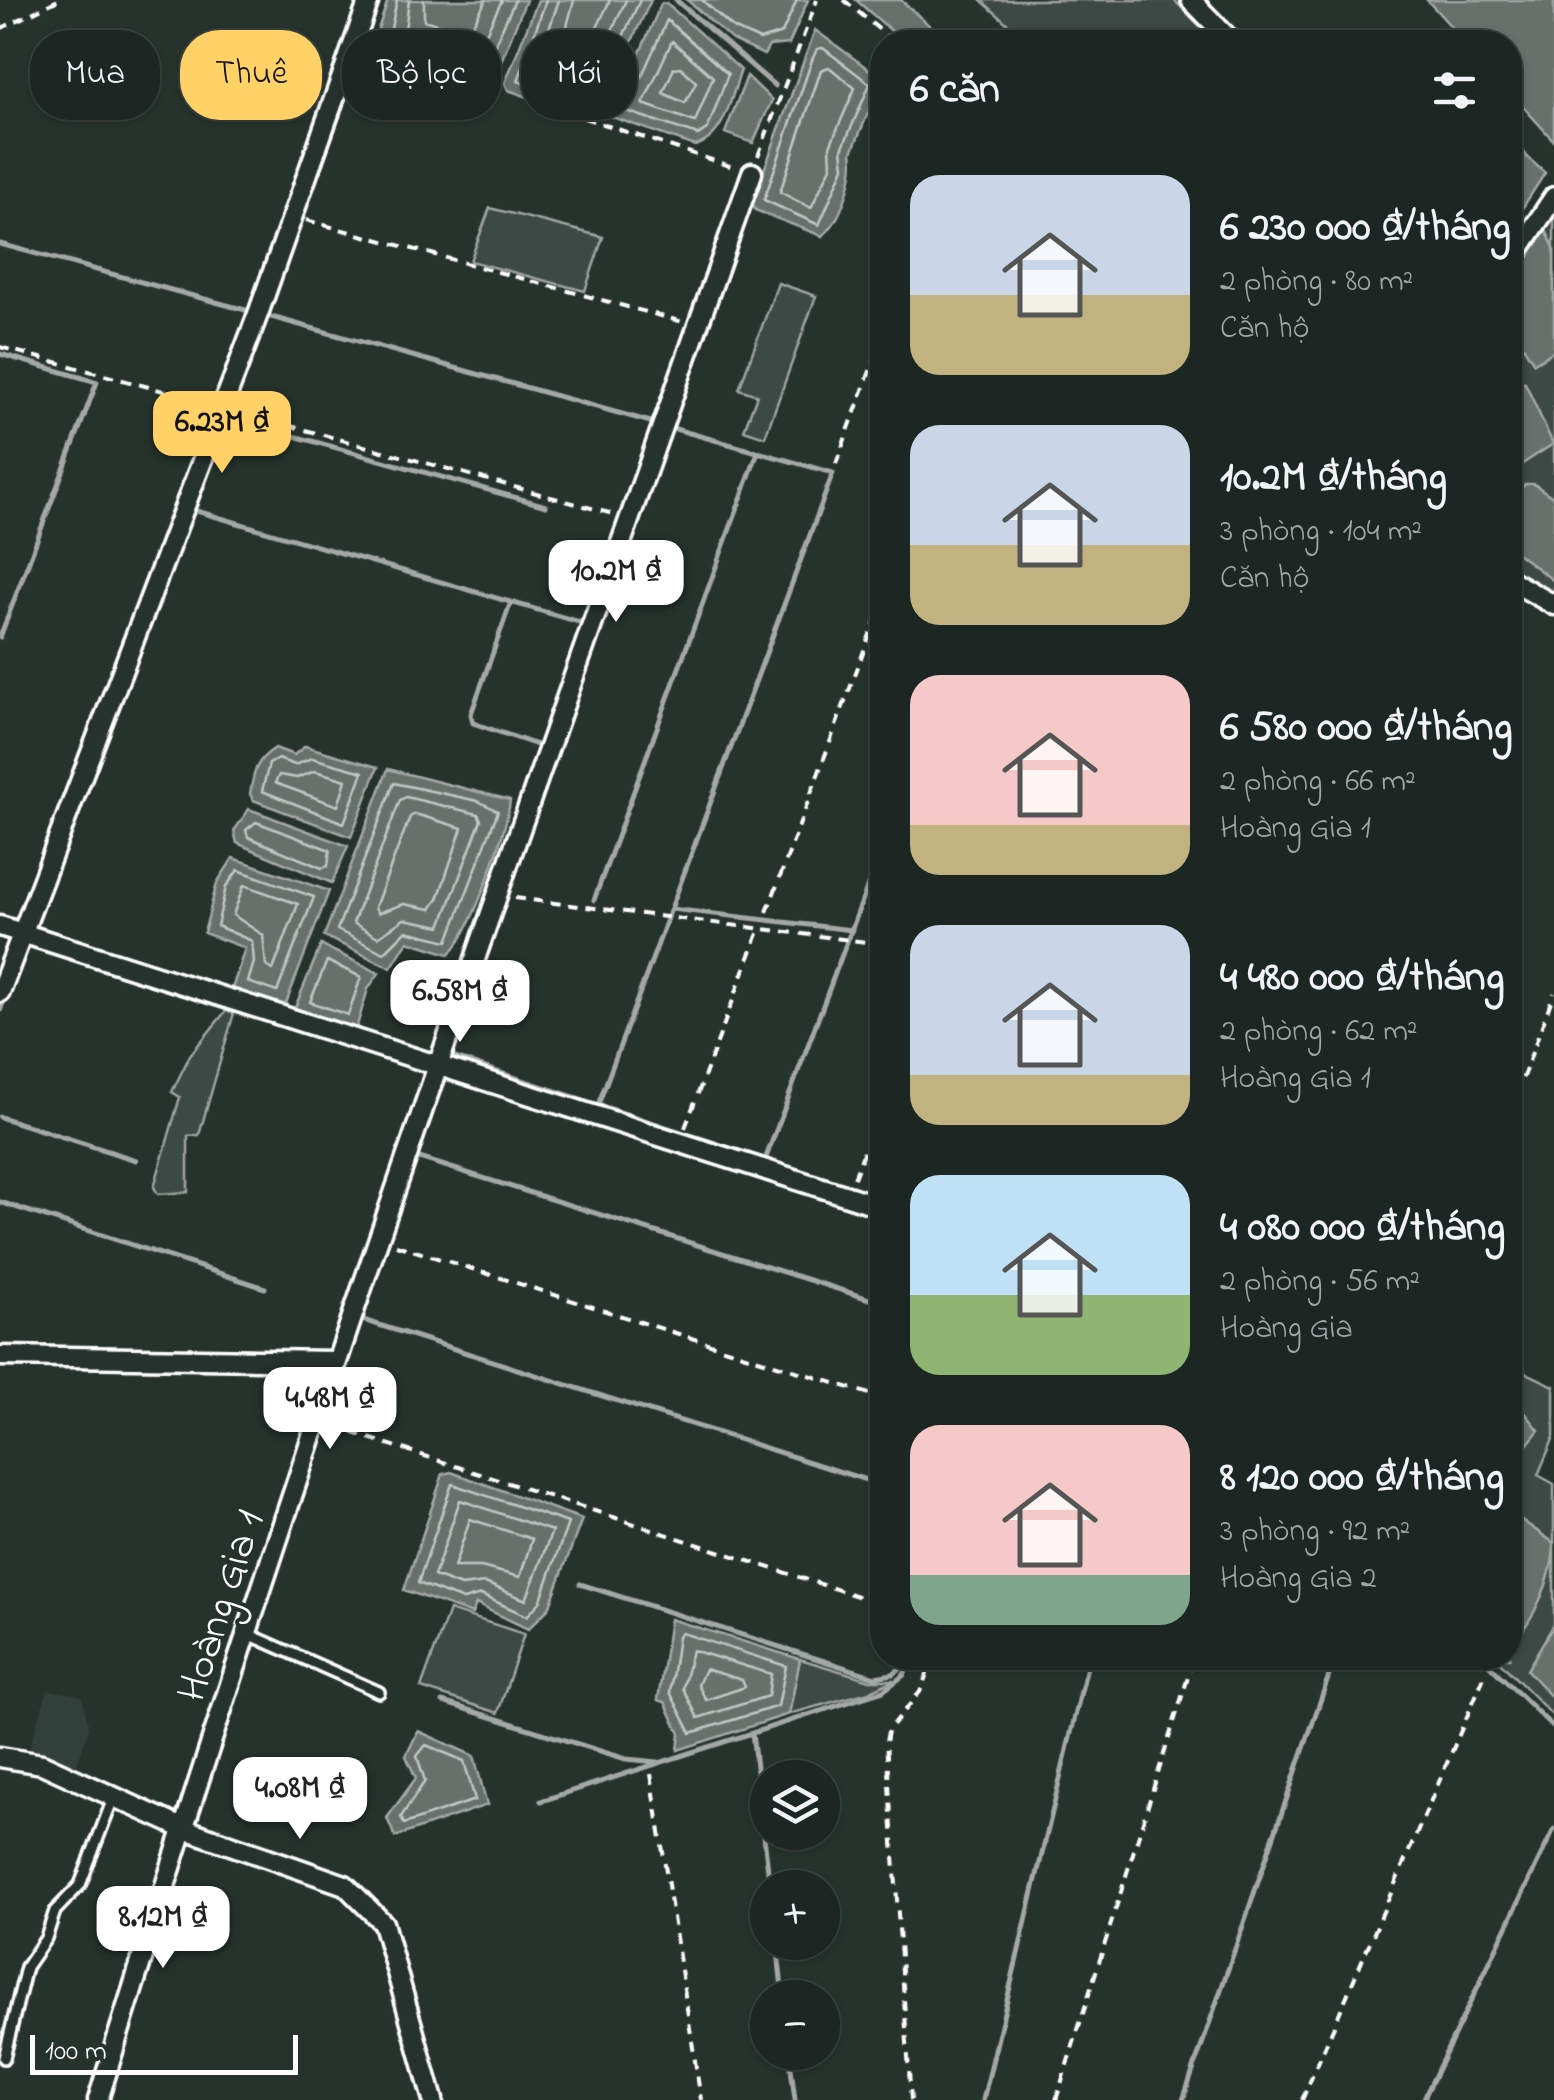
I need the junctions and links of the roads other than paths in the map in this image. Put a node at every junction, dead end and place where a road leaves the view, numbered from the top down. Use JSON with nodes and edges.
{"nodes":[{"id":1,"x":369,"y":0,"type":"edge"},
{"id":2,"x":1191,"y":0,"type":"edge"},
{"id":3,"x":1220,"y":30,"type":"edge"},
{"id":4,"x":752,"y":173,"type":"road end"},
{"id":5,"x":1554,"y":197,"type":"edge"},
{"id":6,"x":1522,"y":246,"type":"edge"},
{"id":7,"x":1522,"y":587,"type":"edge"},
{"id":8,"x":1554,"y":604,"type":"edge"},
{"id":9,"x":0,"y":926,"type":"edge"},
{"id":10,"x":22,"y":934,"type":"junction"},
{"id":11,"x":0,"y":992,"type":"edge"},
{"id":12,"x":436,"y":1062,"type":"junction"},
{"id":13,"x":870,"y":1204,"type":"edge"},
{"id":14,"x":0,"y":1356,"type":"edge"},
{"id":15,"x":335,"y":1361,"type":"junction"},
{"id":16,"x":246,"y":1634,"type":"junction"},
{"id":17,"x":378,"y":1692,"type":"dead end"},
{"id":18,"x":0,"y":1757,"type":"edge"},
{"id":19,"x":114,"y":1796,"type":"junction"},
{"id":20,"x":182,"y":1828,"type":"junction"},
{"id":21,"x":4,"y":2058,"type":"dead end"},
{"id":22,"x":98,"y":2100,"type":"edge"},
{"id":23,"x":432,"y":2100,"type":"edge"}],
"edges":[{"from":1,"to":10,"type":"street"},
{"from":2,"to":3,"type":"street"},
{"from":4,"to":12,"type":"street","name":"Hoàng Gia 1"},
{"from":5,"to":6,"type":"street"},
{"from":7,"to":8,"type":"street"},
{"from":9,"to":10,"type":"street"},
{"from":10,"to":11,"type":"street"},
{"from":10,"to":12,"type":"street"},
{"from":12,"to":13,"type":"street"},
{"from":12,"to":15,"type":"street","name":"Hoàng Gia 1"},
{"from":14,"to":15,"type":"street"},
{"from":15,"to":16,"type":"street","name":"Hoàng Gia 1"},
{"from":16,"to":17,"type":"lane"},
{"from":16,"to":20,"type":"street","name":"Hoàng Gia 1"},
{"from":18,"to":19,"type":"street"},
{"from":19,"to":20,"type":"street"},
{"from":19,"to":21,"type":"lane"},
{"from":20,"to":22,"type":"street","name":"Hoàng Gia 1"},
{"from":20,"to":23,"type":"street"}]}
